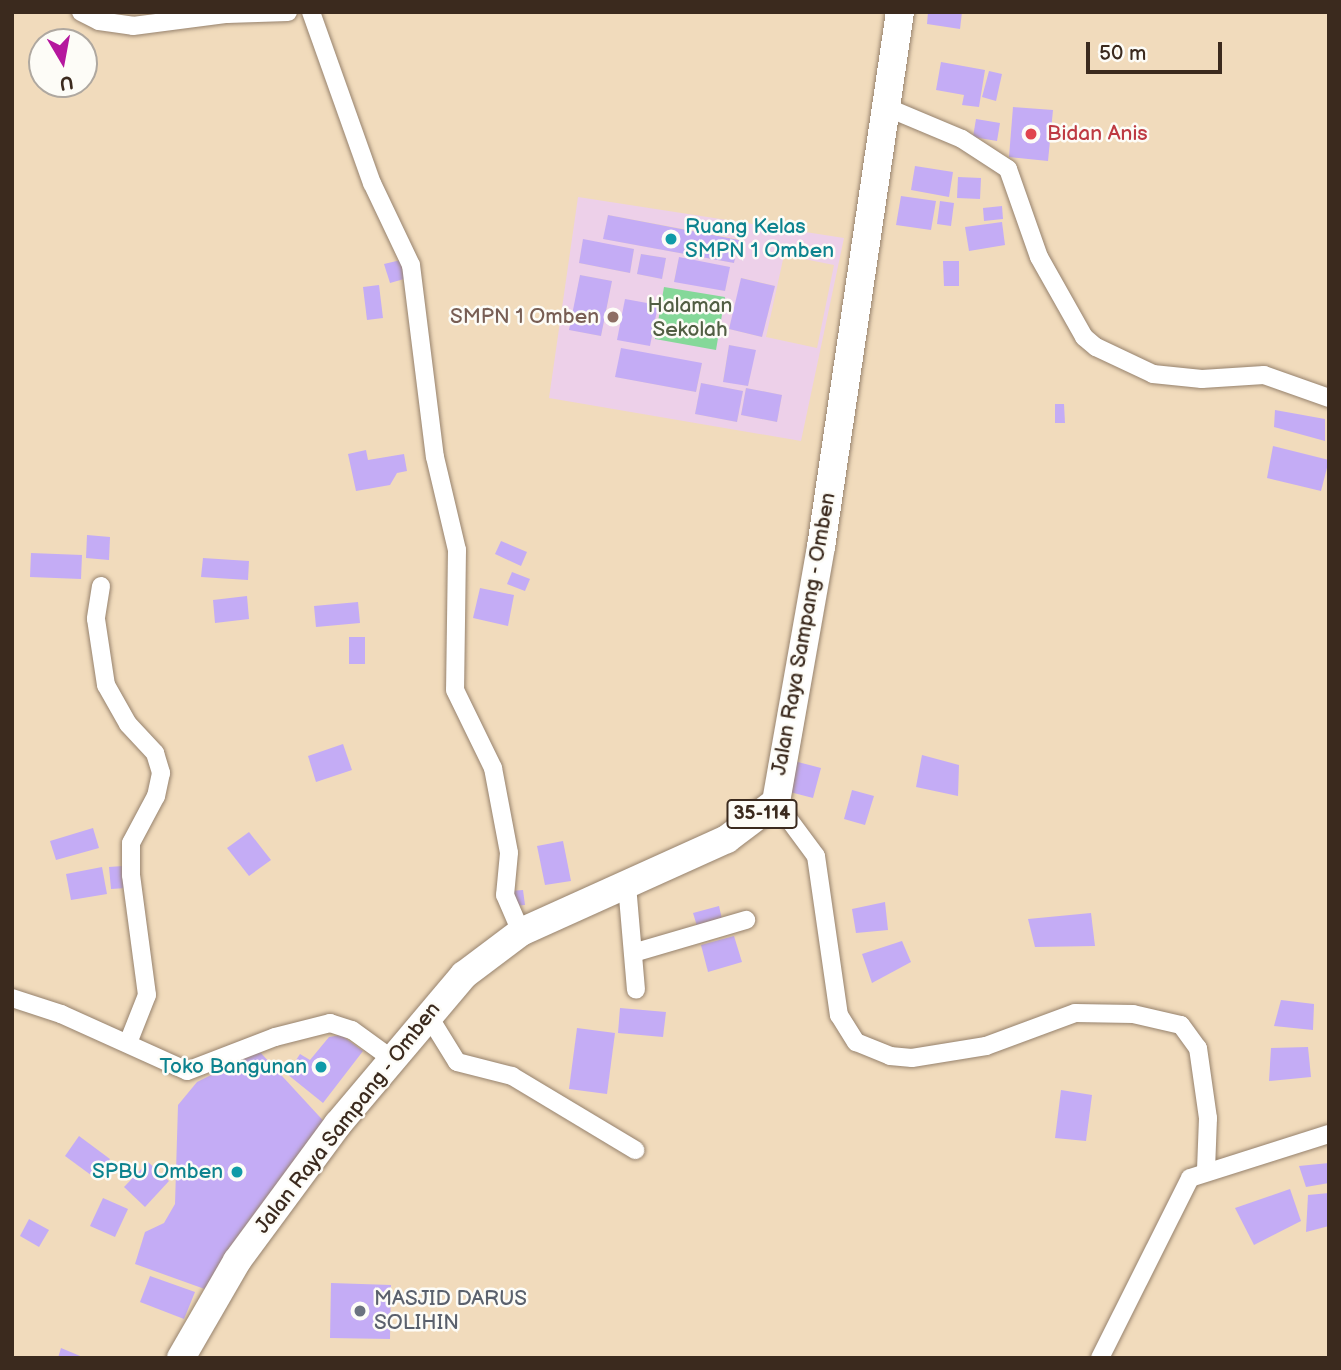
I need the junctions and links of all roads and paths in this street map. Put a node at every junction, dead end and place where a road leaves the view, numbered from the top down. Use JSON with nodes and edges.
{"nodes":[{"id":1,"x":81,"y":12,"type":"edge"},
{"id":2,"x":288,"y":12,"type":"edge"},
{"id":3,"x":311,"y":12,"type":"edge"},
{"id":4,"x":900,"y":12,"type":"edge"},
{"id":5,"x":262,"y":14,"type":"edge"},
{"id":6,"x":886,"y":107,"type":"junction"},
{"id":7,"x":1329,"y":398,"type":"edge"},
{"id":8,"x":101,"y":586,"type":"dead end"},
{"id":9,"x":776,"y":802,"type":"junction"},
{"id":10,"x":627,"y":886,"type":"junction"},
{"id":11,"x":746,"y":920,"type":"dead end"},
{"id":12,"x":521,"y":932,"type":"junction"},
{"id":13,"x":633,"y":953,"type":"junction"},
{"id":14,"x":636,"y":990,"type":"dead end"},
{"id":15,"x":12,"y":998,"type":"edge"},
{"id":16,"x":428,"y":1015,"type":"junction"},
{"id":17,"x":128,"y":1042,"type":"junction"},
{"id":18,"x":393,"y":1059,"type":"junction"},
{"id":19,"x":1329,"y":1135,"type":"edge"},
{"id":20,"x":635,"y":1150,"type":"dead end"},
{"id":21,"x":1206,"y":1171,"type":"junction"},
{"id":22,"x":181,"y":1358,"type":"edge"},
{"id":23,"x":1100,"y":1358,"type":"edge"}],
"edges":[{"from":1,"to":5,"type":"street"},
{"from":2,"to":5,"type":"street"},
{"from":3,"to":12,"type":"street"},
{"from":4,"to":6,"type":"main road","name":"Jalan Raya Sampang - Omben","number":"35-114"},
{"from":6,"to":7,"type":"street"},
{"from":6,"to":9,"type":"main road","name":"Jalan Raya Sampang - Omben","number":"35-114"},
{"from":8,"to":17,"type":"street"},
{"from":9,"to":10,"type":"main road","name":"Jalan Raya Sampang - Omben","number":"35-114"},
{"from":9,"to":21,"type":"street"},
{"from":10,"to":12,"type":"main road","name":"Jalan Raya Sampang - Omben","number":"35-114"},
{"from":10,"to":13,"type":"street"},
{"from":11,"to":13,"type":"street"},
{"from":12,"to":16,"type":"main road","name":"Jalan Raya Sampang - Omben","number":"35-114"},
{"from":13,"to":14,"type":"street"},
{"from":15,"to":17,"type":"street"},
{"from":16,"to":18,"type":"main road","name":"Jalan Raya Sampang - Omben","number":"35-114"},
{"from":16,"to":20,"type":"street"},
{"from":17,"to":18,"type":"street"},
{"from":18,"to":22,"type":"main road","name":"Jalan Raya Sampang - Omben","number":"35-114"},
{"from":19,"to":21,"type":"street"},
{"from":21,"to":23,"type":"street"}]}
